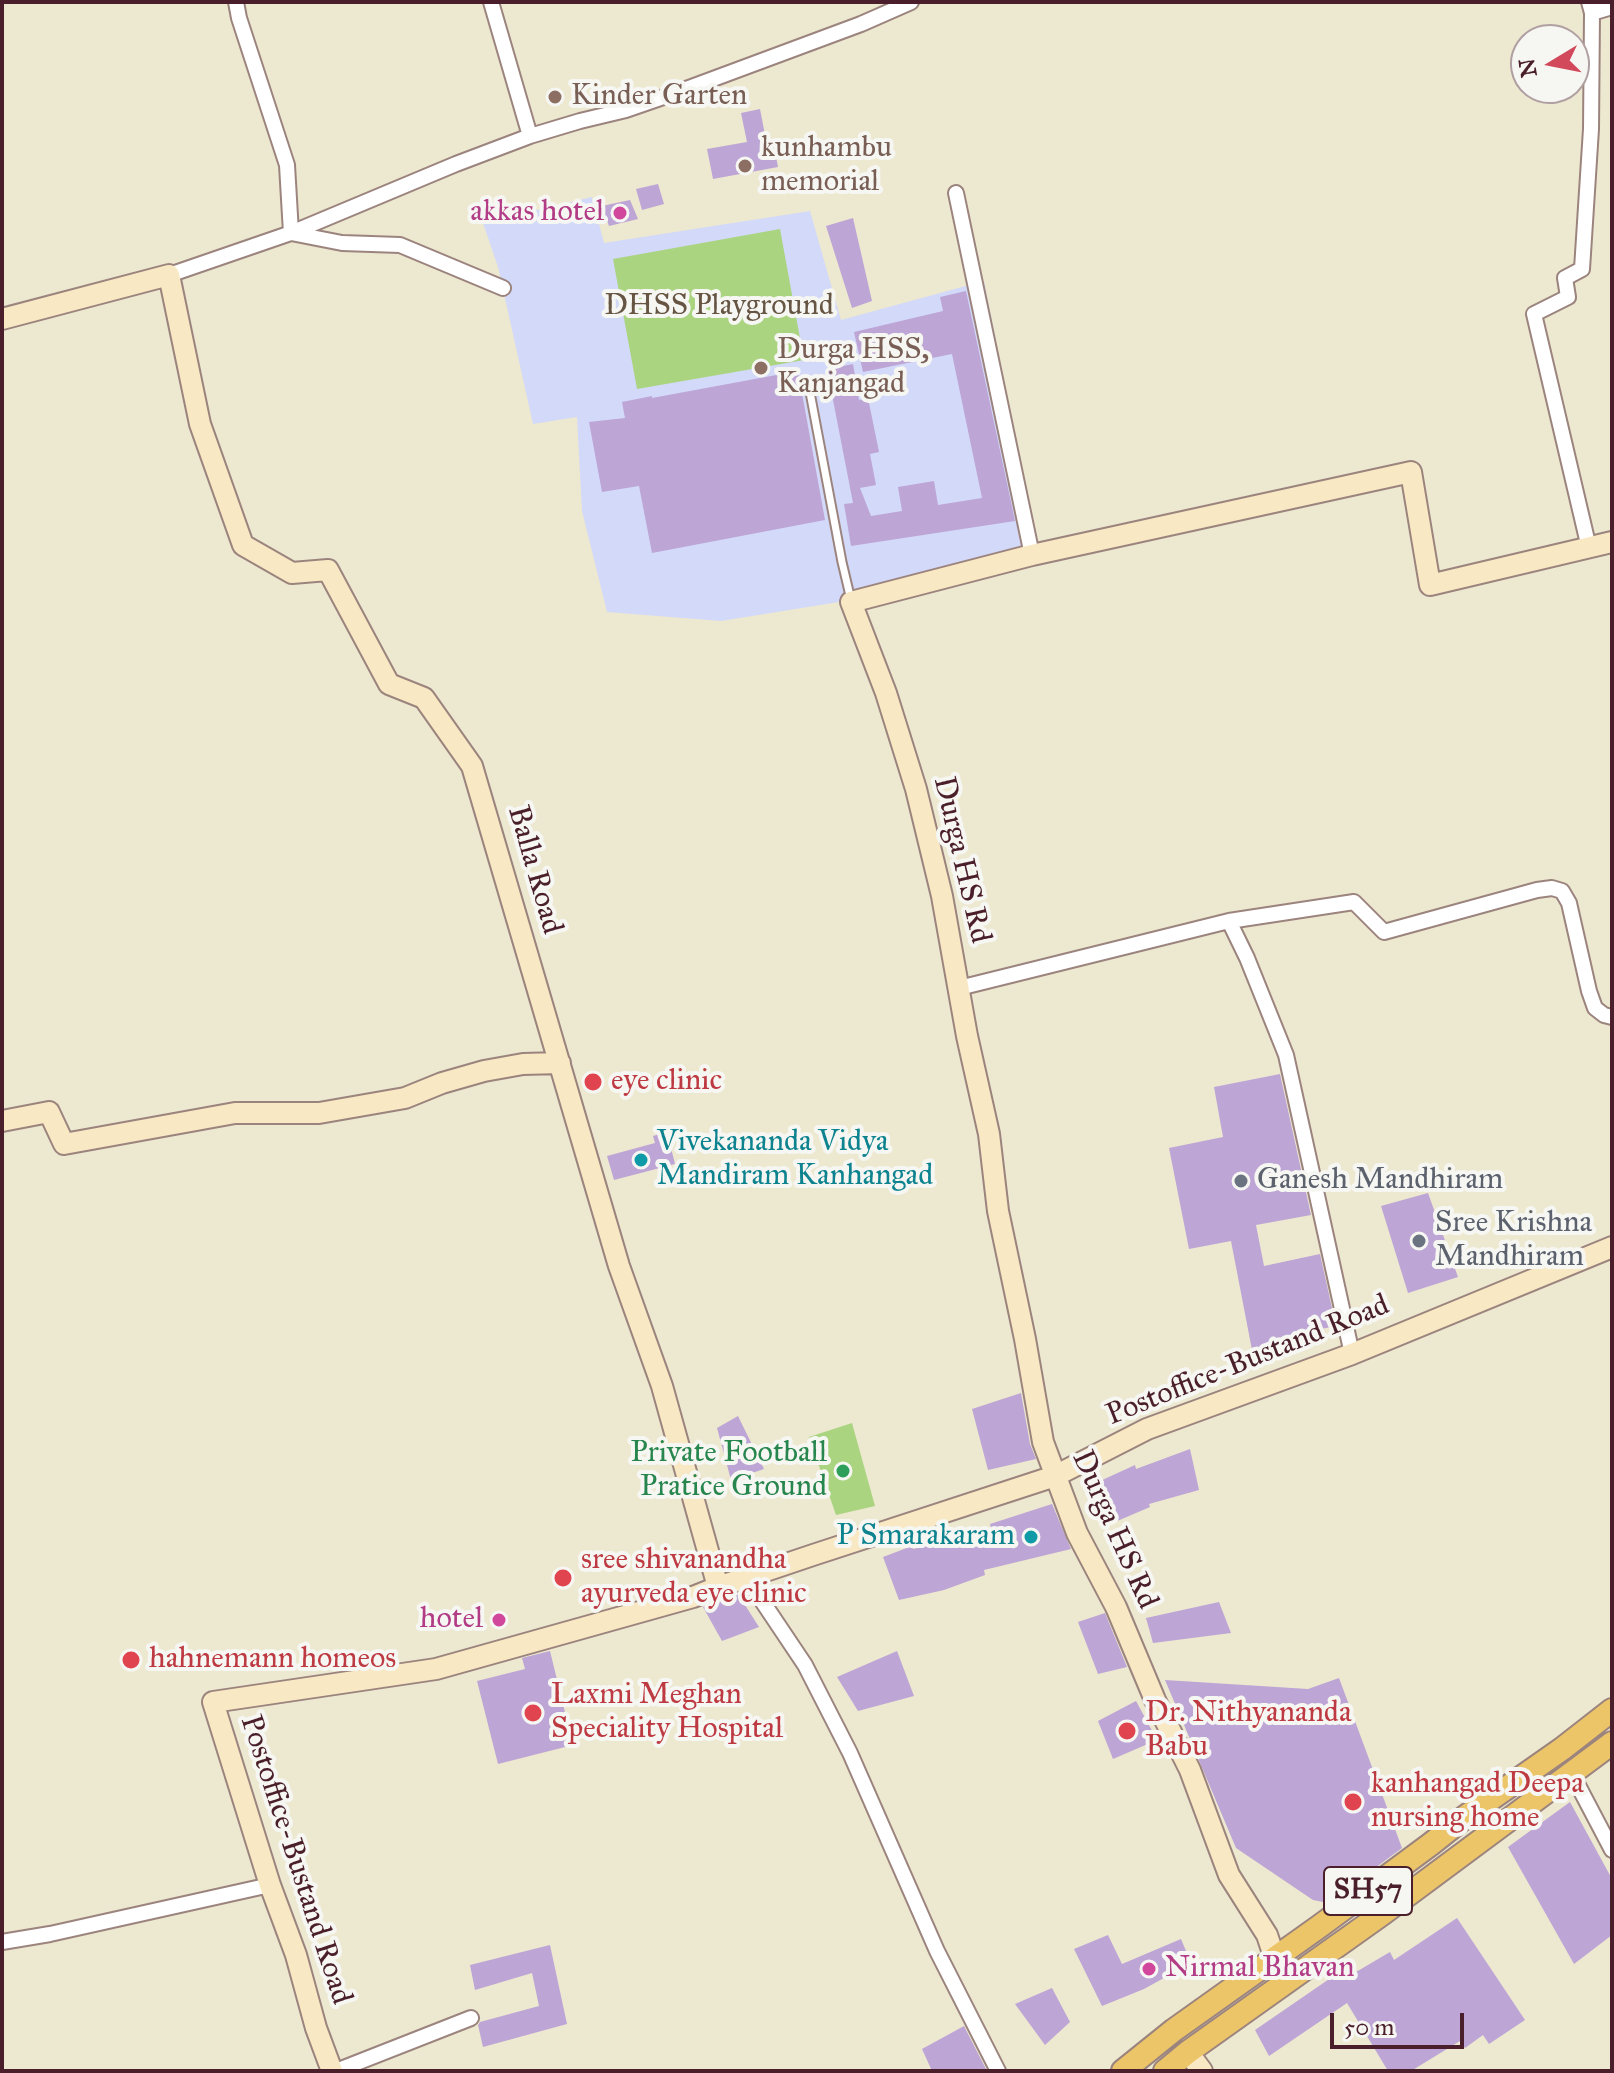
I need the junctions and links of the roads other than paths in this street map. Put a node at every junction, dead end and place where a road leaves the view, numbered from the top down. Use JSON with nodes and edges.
{"nodes":[{"id":1,"x":236,"y":2,"type":"edge"},
{"id":2,"x":491,"y":2,"type":"edge"},
{"id":3,"x":911,"y":2,"type":"edge"},
{"id":4,"x":1591,"y":7,"type":"edge"},
{"id":5,"x":1612,"y":7,"type":"edge"},
{"id":6,"x":530,"y":136,"type":"junction"},
{"id":7,"x":956,"y":193,"type":"dead end"},
{"id":8,"x":291,"y":233,"type":"junction"},
{"id":9,"x":169,"y":275,"type":"junction"},
{"id":10,"x":503,"y":288,"type":"dead end"},
{"id":11,"x":2,"y":319,"type":"edge"},
{"id":12,"x":809,"y":387,"type":"dead end"},
{"id":13,"x":1612,"y":542,"type":"edge"},
{"id":14,"x":1589,"y":548,"type":"junction"},
{"id":15,"x":1032,"y":555,"type":"junction"},
{"id":16,"x":851,"y":602,"type":"junction"},
{"id":17,"x":1229,"y":921,"type":"junction"},
{"id":18,"x":959,"y":988,"type":"junction"},
{"id":19,"x":1612,"y":1017,"type":"edge"},
{"id":20,"x":560,"y":1063,"type":"junction"},
{"id":21,"x":2,"y":1121,"type":"edge"},
{"id":22,"x":1612,"y":1247,"type":"edge"},
{"id":23,"x":1352,"y":1354,"type":"junction"},
{"id":24,"x":1055,"y":1476,"type":"junction"},
{"id":25,"x":746,"y":1577,"type":"junction"},
{"id":26,"x":718,"y":1587,"type":"junction"},
{"id":27,"x":1612,"y":1710,"type":"edge"},
{"id":28,"x":1612,"y":1743,"type":"edge"},
{"id":29,"x":1571,"y":1772,"type":"junction"},
{"id":30,"x":1612,"y":1850,"type":"edge"},
{"id":31,"x":270,"y":1885,"type":"junction"},
{"id":32,"x":2,"y":1942,"type":"edge"},
{"id":33,"x":1272,"y":1959,"type":"junction"},
{"id":34,"x":471,"y":2018,"type":"dead end"},
{"id":35,"x":1188,"y":2052,"type":"junction"},
{"id":36,"x":334,"y":2071,"type":"edge"},
{"id":37,"x":998,"y":2071,"type":"edge"},
{"id":38,"x":1123,"y":2071,"type":"edge"},
{"id":39,"x":1165,"y":2071,"type":"edge"},
{"id":40,"x":1202,"y":2071,"type":"edge"}],
"edges":[{"from":1,"to":8,"type":"street"},
{"from":2,"to":6,"type":"street"},
{"from":3,"to":6,"type":"street"},
{"from":4,"to":5,"type":"street"},
{"from":4,"to":14,"type":"street"},
{"from":6,"to":8,"type":"street"},
{"from":7,"to":15,"type":"street"},
{"from":8,"to":9,"type":"street"},
{"from":8,"to":10,"type":"street"},
{"from":9,"to":11,"type":"street"},
{"from":9,"to":20,"type":"street","name":"Balla Road"},
{"from":12,"to":16,"type":"lane"},
{"from":13,"to":14,"type":"street"},
{"from":14,"to":15,"type":"street"},
{"from":15,"to":16,"type":"street"},
{"from":16,"to":18,"type":"street","name":"Durga HS Rd"},
{"from":17,"to":18,"type":"street"},
{"from":17,"to":19,"type":"street"},
{"from":17,"to":23,"type":"street"},
{"from":18,"to":24,"type":"street","name":"Durga HS Rd"},
{"from":20,"to":21,"type":"street"},
{"from":20,"to":26,"type":"street","name":"Balla Road"},
{"from":22,"to":23,"type":"street","name":"Postoffice-Bustand Road"},
{"from":23,"to":24,"type":"street","name":"Postoffice-Bustand Road"},
{"from":24,"to":25,"type":"street","name":"Postoffice-Bustand Road"},
{"from":24,"to":33,"type":"street","name":"Durga HS Rd"},
{"from":25,"to":26,"type":"street","name":"Postoffice-Bustand Road"},
{"from":25,"to":37,"type":"street"},
{"from":26,"to":31,"type":"street","name":"Postoffice-Bustand Road"},
{"from":27,"to":33,"type":"main road","number":"SH57"},
{"from":28,"to":29,"type":"main road"},
{"from":29,"to":30,"type":"street"},
{"from":29,"to":35,"type":"main road"},
{"from":31,"to":32,"type":"street"},
{"from":31,"to":36,"type":"street","name":"Postoffice-Bustand Road"},
{"from":33,"to":38,"type":"main road","number":"SH57"},
{"from":34,"to":36,"type":"street"},
{"from":35,"to":39,"type":"main road"},
{"from":35,"to":40,"type":"street"}]}
